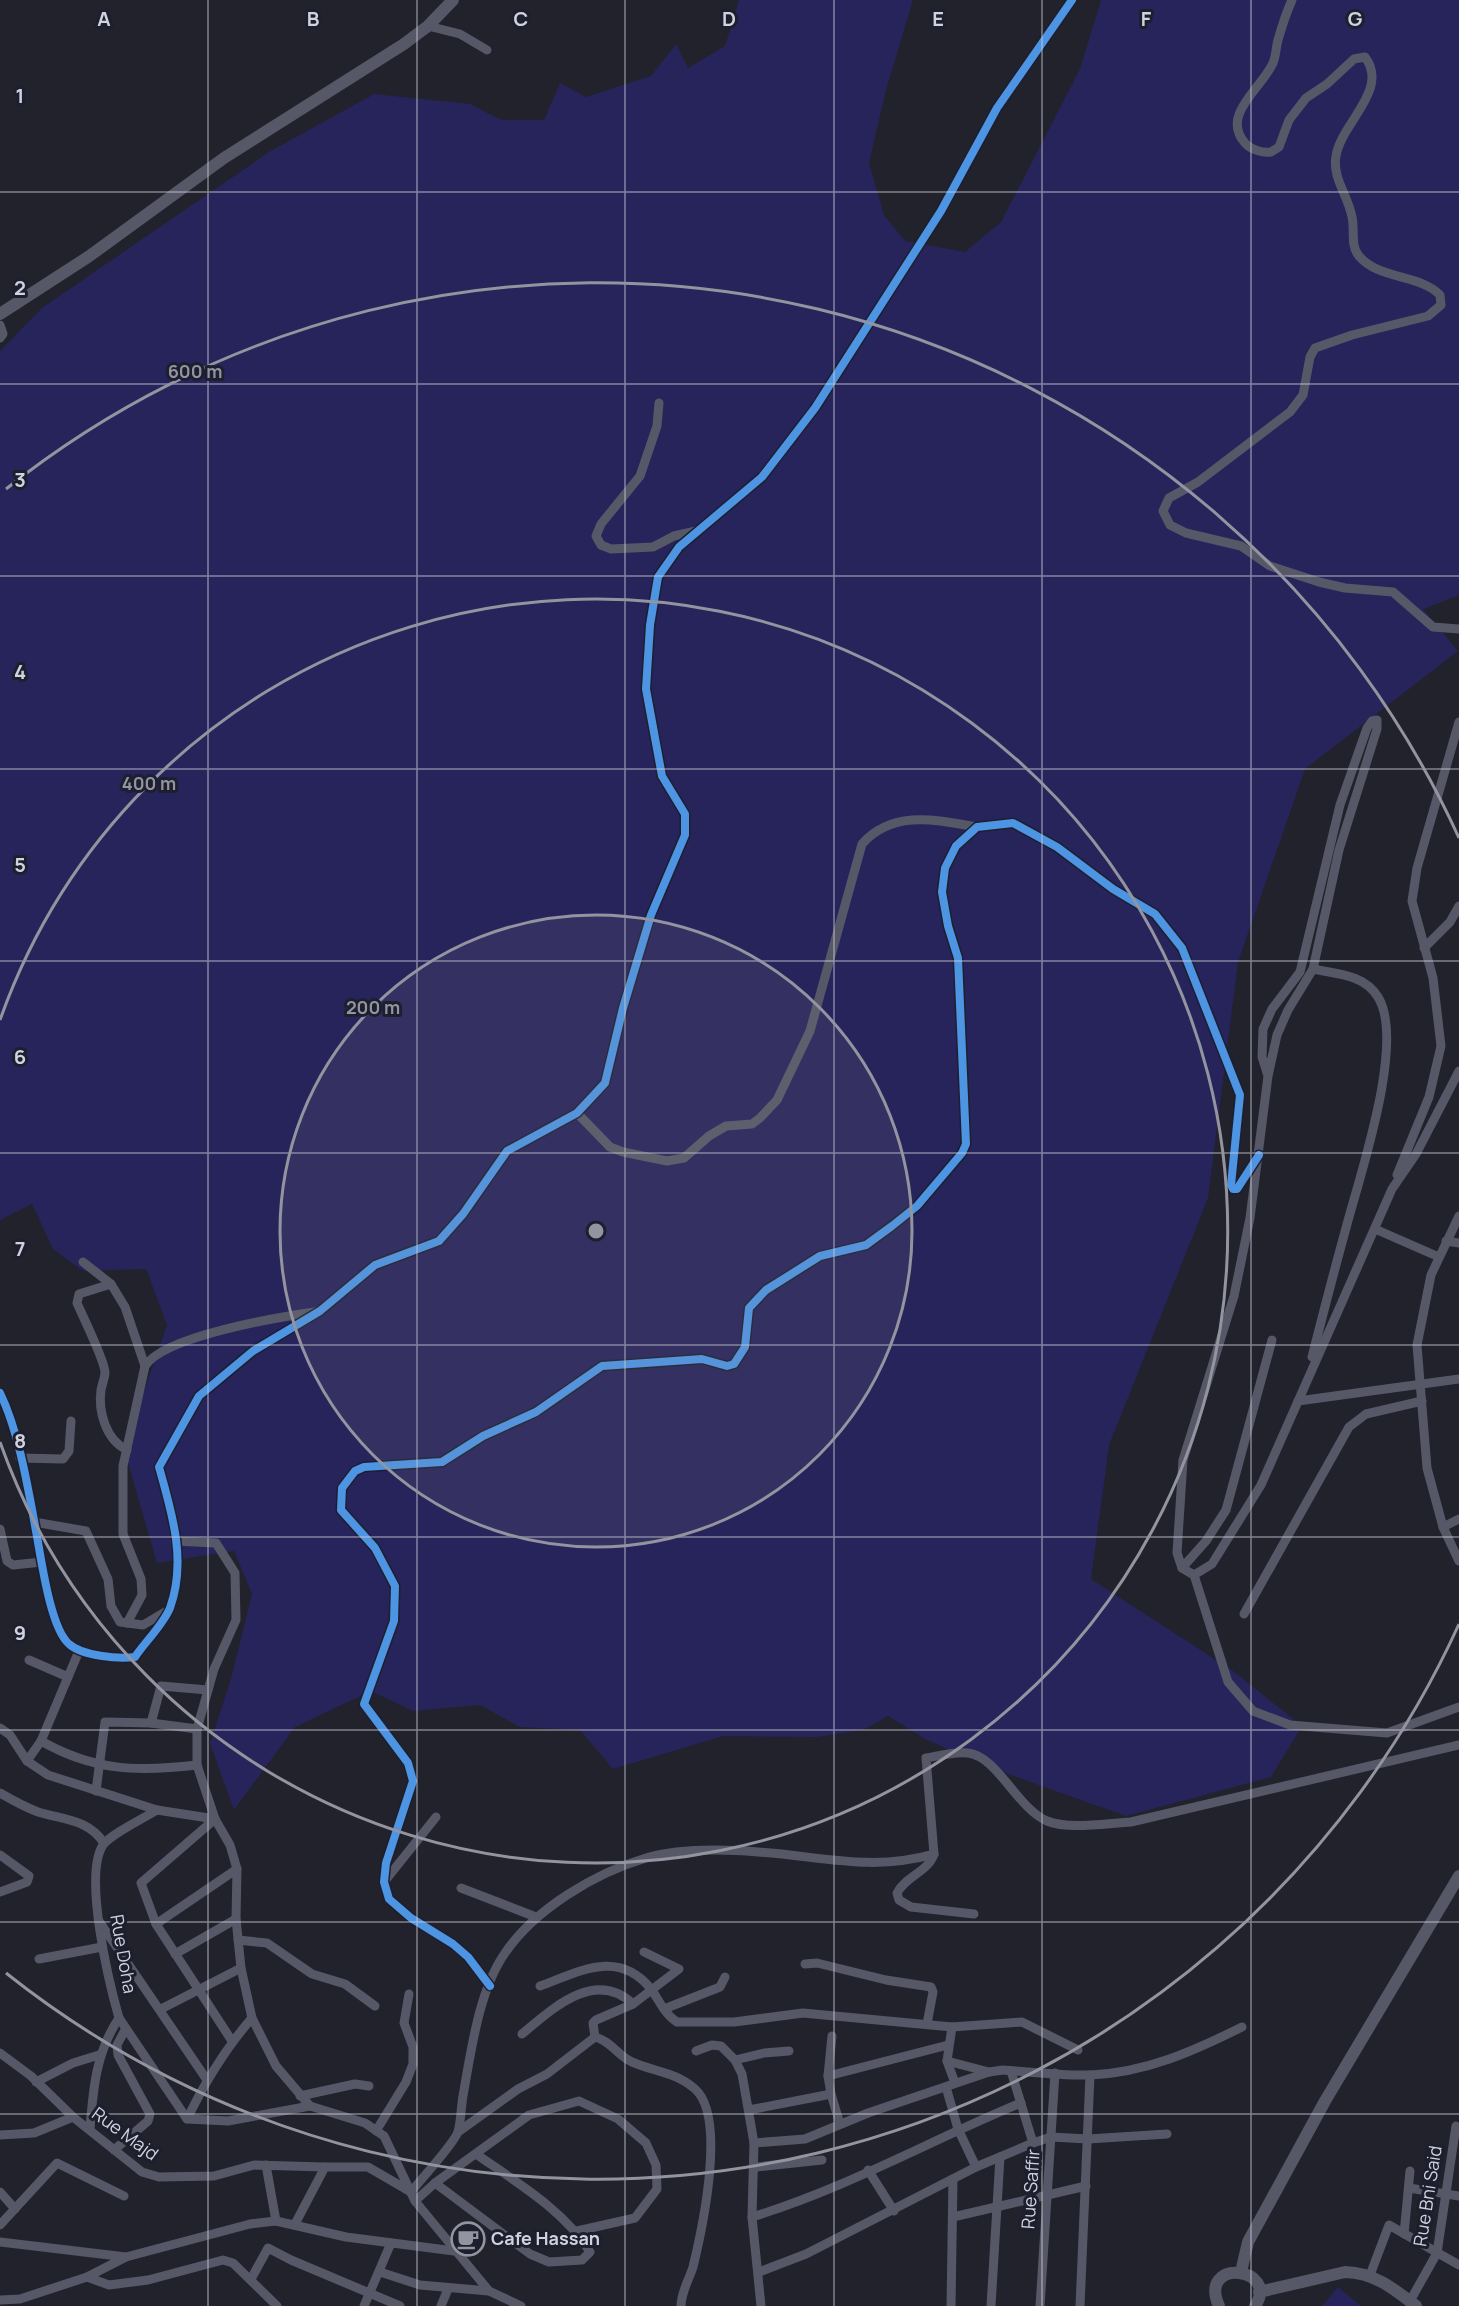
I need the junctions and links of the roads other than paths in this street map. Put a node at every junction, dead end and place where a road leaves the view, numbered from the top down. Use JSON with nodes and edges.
{"nodes":[{"id":1,"x":453,"y":0,"type":"edge"},
{"id":2,"x":1072,"y":0,"type":"edge"},
{"id":3,"x":1292,"y":0,"type":"edge"},
{"id":4,"x":428,"y":26,"type":"junction"},
{"id":5,"x":487,"y":50,"type":"dead end"},
{"id":6,"x":0,"y":314,"type":"edge"},
{"id":7,"x":0,"y":325,"type":"edge"},
{"id":8,"x":0,"y":338,"type":"edge"},
{"id":9,"x":658,"y":403,"type":"dead end"},
{"id":10,"x":699,"y":530,"type":"junction"},
{"id":11,"x":1459,"y":629,"type":"edge"},
{"id":12,"x":1459,"y":722,"type":"edge"},
{"id":13,"x":977,"y":827,"type":"junction"},
{"id":14,"x":1459,"y":906,"type":"edge"},
{"id":15,"x":1424,"y":948,"type":"junction"},
{"id":16,"x":1313,"y":969,"type":"junction"},
{"id":17,"x":1459,"y":1071,"type":"edge"},
{"id":18,"x":1268,"y":1076,"type":"junction"},
{"id":19,"x":577,"y":1113,"type":"junction"},
{"id":20,"x":1260,"y":1155,"type":"junction"},
{"id":21,"x":1392,"y":1189,"type":"junction"},
{"id":22,"x":1459,"y":1216,"type":"edge"},
{"id":23,"x":1376,"y":1229,"type":"junction"},
{"id":24,"x":1446,"y":1241,"type":"junction"},
{"id":25,"x":1459,"y":1243,"type":"edge"},
{"id":26,"x":1439,"y":1257,"type":"junction"},
{"id":27,"x":83,"y":1262,"type":"dead end"},
{"id":28,"x":111,"y":1284,"type":"junction"},
{"id":29,"x":320,"y":1311,"type":"junction"},
{"id":30,"x":1272,"y":1340,"type":"dead end"},
{"id":31,"x":145,"y":1366,"type":"junction"},
{"id":32,"x":1459,"y":1378,"type":"edge"},
{"id":33,"x":1305,"y":1382,"type":"junction"},
{"id":34,"x":1422,"y":1386,"type":"junction"},
{"id":35,"x":0,"y":1393,"type":"edge"},
{"id":36,"x":1298,"y":1401,"type":"junction"},
{"id":37,"x":1422,"y":1401,"type":"junction"},
{"id":38,"x":71,"y":1421,"type":"dead end"},
{"id":39,"x":127,"y":1450,"type":"junction"},
{"id":40,"x":20,"y":1458,"type":"junction"},
{"id":41,"x":1459,"y":1519,"type":"edge"},
{"id":42,"x":34,"y":1522,"type":"junction"},
{"id":43,"x":1443,"y":1527,"type":"junction"},
{"id":44,"x":0,"y":1529,"type":"edge"},
{"id":45,"x":175,"y":1541,"type":"junction"},
{"id":46,"x":1459,"y":1561,"type":"edge"},
{"id":47,"x":42,"y":1562,"type":"junction"},
{"id":48,"x":1182,"y":1568,"type":"junction"},
{"id":49,"x":1194,"y":1575,"type":"junction"},
{"id":50,"x":170,"y":1609,"type":"junction"},
{"id":51,"x":1244,"y":1614,"type":"dead end"},
{"id":52,"x":127,"y":1623,"type":"junction"},
{"id":53,"x":79,"y":1651,"type":"junction"},
{"id":54,"x":29,"y":1660,"type":"dead end"},
{"id":55,"x":68,"y":1677,"type":"junction"},
{"id":56,"x":208,"y":1690,"type":"junction"},
{"id":57,"x":1459,"y":1707,"type":"edge"},
{"id":58,"x":151,"y":1723,"type":"junction"},
{"id":59,"x":0,"y":1728,"type":"edge"},
{"id":60,"x":197,"y":1729,"type":"junction"},
{"id":61,"x":40,"y":1741,"type":"junction"},
{"id":62,"x":1459,"y":1745,"type":"edge"},
{"id":63,"x":27,"y":1761,"type":"junction"},
{"id":64,"x":100,"y":1765,"type":"junction"},
{"id":65,"x":197,"y":1765,"type":"junction"},
{"id":66,"x":96,"y":1791,"type":"junction"},
{"id":67,"x":0,"y":1793,"type":"edge"},
{"id":68,"x":157,"y":1810,"type":"junction"},
{"id":69,"x":436,"y":1817,"type":"dead end"},
{"id":70,"x":215,"y":1819,"type":"junction"},
{"id":71,"x":105,"y":1843,"type":"junction"},
{"id":72,"x":0,"y":1854,"type":"edge"},
{"id":73,"x":933,"y":1854,"type":"junction"},
{"id":74,"x":237,"y":1869,"type":"junction"},
{"id":75,"x":1459,"y":1876,"type":"edge"},
{"id":76,"x":384,"y":1882,"type":"junction"},
{"id":77,"x":461,"y":1888,"type":"dead end"},
{"id":78,"x":0,"y":1892,"type":"edge"},
{"id":79,"x":974,"y":1914,"type":"dead end"},
{"id":80,"x":536,"y":1917,"type":"junction"},
{"id":81,"x":98,"y":1919,"type":"junction"},
{"id":82,"x":236,"y":1919,"type":"junction"},
{"id":83,"x":156,"y":1924,"type":"junction"},
{"id":84,"x":238,"y":1940,"type":"junction"},
{"id":85,"x":102,"y":1947,"type":"junction"},
{"id":86,"x":644,"y":1952,"type":"dead end"},
{"id":87,"x":175,"y":1954,"type":"junction"},
{"id":88,"x":39,"y":1959,"type":"dead end"},
{"id":89,"x":805,"y":1964,"type":"dead end"},
{"id":90,"x":241,"y":1968,"type":"junction"},
{"id":91,"x":725,"y":1977,"type":"dead end"},
{"id":92,"x":490,"y":1986,"type":"junction"},
{"id":93,"x":540,"y":1986,"type":"dead end"},
{"id":94,"x":198,"y":1990,"type":"junction"},
{"id":95,"x":652,"y":1991,"type":"junction"},
{"id":96,"x":409,"y":1994,"type":"dead end"},
{"id":97,"x":633,"y":2004,"type":"junction"},
{"id":98,"x":375,"y":2006,"type":"dead end"},
{"id":99,"x":161,"y":2009,"type":"junction"},
{"id":100,"x":664,"y":2009,"type":"junction"},
{"id":101,"x":118,"y":2018,"type":"junction"},
{"id":102,"x":252,"y":2018,"type":"junction"},
{"id":103,"x":927,"y":2024,"type":"junction"},
{"id":104,"x":952,"y":2027,"type":"junction"},
{"id":105,"x":1242,"y":2027,"type":"dead end"},
{"id":106,"x":125,"y":2030,"type":"junction"},
{"id":107,"x":522,"y":2034,"type":"dead end"},
{"id":108,"x":832,"y":2036,"type":"dead end"},
{"id":109,"x":596,"y":2037,"type":"junction"},
{"id":110,"x":232,"y":2041,"type":"junction"},
{"id":111,"x":948,"y":2045,"type":"junction"},
{"id":112,"x":1078,"y":2050,"type":"dead end"},
{"id":113,"x":696,"y":2051,"type":"dead end"},
{"id":114,"x":789,"y":2051,"type":"dead end"},
{"id":115,"x":0,"y":2053,"type":"edge"},
{"id":116,"x":99,"y":2055,"type":"junction"},
{"id":117,"x":735,"y":2060,"type":"junction"},
{"id":118,"x":947,"y":2061,"type":"junction"},
{"id":119,"x":1011,"y":2071,"type":"junction"},
{"id":120,"x":989,"y":2072,"type":"junction"},
{"id":121,"x":1055,"y":2073,"type":"junction"},
{"id":122,"x":1090,"y":2075,"type":"junction"},
{"id":123,"x":828,"y":2076,"type":"junction"},
{"id":124,"x":207,"y":2080,"type":"junction"},
{"id":125,"x":36,"y":2082,"type":"junction"},
{"id":126,"x":955,"y":2083,"type":"junction"},
{"id":127,"x":369,"y":2085,"type":"dead end"},
{"id":128,"x":946,"y":2087,"type":"junction"},
{"id":129,"x":831,"y":2094,"type":"junction"},
{"id":130,"x":300,"y":2096,"type":"junction"},
{"id":131,"x":1021,"y":2103,"type":"junction"},
{"id":132,"x":310,"y":2106,"type":"junction"},
{"id":133,"x":749,"y":2110,"type":"junction"},
{"id":134,"x":73,"y":2117,"type":"junction"},
{"id":135,"x":187,"y":2119,"type":"junction"},
{"id":136,"x":840,"y":2124,"type":"junction"},
{"id":137,"x":1456,"y":2126,"type":"dead end"},
{"id":138,"x":90,"y":2129,"type":"junction"},
{"id":139,"x":958,"y":2129,"type":"junction"},
{"id":140,"x":376,"y":2131,"type":"junction"},
{"id":141,"x":458,"y":2132,"type":"junction"},
{"id":142,"x":1167,"y":2134,"type":"dead end"},
{"id":143,"x":0,"y":2135,"type":"edge"},
{"id":144,"x":1051,"y":2137,"type":"junction"},
{"id":145,"x":1088,"y":2139,"type":"junction"},
{"id":146,"x":754,"y":2143,"type":"junction"},
{"id":147,"x":1033,"y":2143,"type":"junction"},
{"id":148,"x":114,"y":2150,"type":"junction"},
{"id":149,"x":476,"y":2154,"type":"junction"},
{"id":150,"x":1000,"y":2157,"type":"junction"},
{"id":151,"x":822,"y":2160,"type":"dead end"},
{"id":152,"x":266,"y":2165,"type":"junction"},
{"id":153,"x":325,"y":2167,"type":"junction"},
{"id":154,"x":756,"y":2167,"type":"junction"},
{"id":155,"x":976,"y":2168,"type":"junction"},
{"id":156,"x":868,"y":2170,"type":"junction"},
{"id":157,"x":1410,"y":2171,"type":"dead end"},
{"id":158,"x":953,"y":2179,"type":"junction"},
{"id":159,"x":435,"y":2183,"type":"junction"},
{"id":160,"x":1086,"y":2186,"type":"junction"},
{"id":161,"x":1408,"y":2188,"type":"junction"},
{"id":162,"x":0,"y":2192,"type":"edge"},
{"id":163,"x":1446,"y":2194,"type":"junction"},
{"id":164,"x":1047,"y":2195,"type":"junction"},
{"id":165,"x":124,"y":2196,"type":"dead end"},
{"id":166,"x":1459,"y":2196,"type":"edge"},
{"id":167,"x":413,"y":2197,"type":"junction"},
{"id":168,"x":997,"y":2207,"type":"junction"},
{"id":169,"x":15,"y":2209,"type":"junction"},
{"id":170,"x":894,"y":2211,"type":"junction"},
{"id":171,"x":753,"y":2217,"type":"junction"},
{"id":172,"x":953,"y":2217,"type":"junction"},
{"id":173,"x":276,"y":2221,"type":"junction"},
{"id":174,"x":295,"y":2224,"type":"junction"},
{"id":175,"x":0,"y":2225,"type":"edge"},
{"id":176,"x":577,"y":2231,"type":"junction"},
{"id":177,"x":1404,"y":2234,"type":"junction"},
{"id":178,"x":0,"y":2242,"type":"edge"},
{"id":179,"x":391,"y":2243,"type":"junction"},
{"id":180,"x":454,"y":2251,"type":"junction"},
{"id":181,"x":1437,"y":2253,"type":"junction"},
{"id":182,"x":126,"y":2257,"type":"junction"},
{"id":183,"x":1459,"y":2265,"type":"edge"},
{"id":184,"x":380,"y":2272,"type":"junction"},
{"id":185,"x":759,"y":2272,"type":"junction"},
{"id":186,"x":1241,"y":2272,"type":"junction"},
{"id":187,"x":1370,"y":2275,"type":"junction"},
{"id":188,"x":87,"y":2277,"type":"junction"},
{"id":189,"x":251,"y":2278,"type":"junction"},
{"id":190,"x":448,"y":2289,"type":"junction"},
{"id":191,"x":489,"y":2291,"type":"junction"},
{"id":192,"x":1259,"y":2292,"type":"junction"},
{"id":193,"x":369,"y":2295,"type":"junction"},
{"id":194,"x":0,"y":2300,"type":"edge"},
{"id":195,"x":1413,"y":2304,"type":"edge"},
{"id":196,"x":277,"y":2306,"type":"edge"},
{"id":197,"x":364,"y":2306,"type":"edge"},
{"id":198,"x":400,"y":2306,"type":"edge"},
{"id":199,"x":441,"y":2306,"type":"edge"},
{"id":200,"x":521,"y":2306,"type":"edge"},
{"id":201,"x":681,"y":2306,"type":"edge"},
{"id":202,"x":761,"y":2306,"type":"edge"},
{"id":203,"x":951,"y":2306,"type":"edge"},
{"id":204,"x":991,"y":2306,"type":"edge"},
{"id":205,"x":1040,"y":2306,"type":"edge"},
{"id":206,"x":1080,"y":2306,"type":"edge"},
{"id":207,"x":1218,"y":2306,"type":"edge"},
{"id":208,"x":1255,"y":2306,"type":"edge"}],
"edges":[{"from":1,"to":4,"type":"street"},
{"from":2,"to":10,"type":"street"},
{"from":3,"to":11,"type":"street"},
{"from":4,"to":5,"type":"street"},
{"from":4,"to":6,"type":"street"},
{"from":7,"to":8,"type":"street"},
{"from":9,"to":10,"type":"street"},
{"from":10,"to":19,"type":"street"},
{"from":12,"to":15,"type":"street"},
{"from":13,"to":19,"type":"street"},
{"from":13,"to":20,"type":"street"},
{"from":13,"to":76,"type":"street"},
{"from":14,"to":15,"type":"street"},
{"from":15,"to":21,"type":"street"},
{"from":16,"to":18,"type":"street"},
{"from":16,"to":18,"type":"street"},
{"from":16,"to":33,"type":"street"},
{"from":17,"to":21,"type":"street"},
{"from":18,"to":20,"type":"street"},
{"from":19,"to":29,"type":"street"},
{"from":20,"to":48,"type":"street"},
{"from":21,"to":23,"type":"street"},
{"from":22,"to":24,"type":"street"},
{"from":23,"to":26,"type":"street"},
{"from":23,"to":33,"type":"street"},
{"from":24,"to":25,"type":"street"},
{"from":24,"to":26,"type":"street"},
{"from":26,"to":34,"type":"street"},
{"from":27,"to":28,"type":"street"},
{"from":28,"to":31,"type":"street"},
{"from":28,"to":39,"type":"street"},
{"from":29,"to":31,"type":"street"},
{"from":29,"to":45,"type":"street"},
{"from":30,"to":48,"type":"street"},
{"from":31,"to":39,"type":"street"},
{"from":32,"to":34,"type":"street"},
{"from":33,"to":36,"type":"street"},
{"from":34,"to":36,"type":"street"},
{"from":34,"to":37,"type":"street"},
{"from":35,"to":40,"type":"street"},
{"from":36,"to":49,"type":"street"},
{"from":37,"to":43,"type":"street"},
{"from":37,"to":51,"type":"street"},
{"from":38,"to":40,"type":"street"},
{"from":39,"to":52,"type":"street"},
{"from":40,"to":42,"type":"street"},
{"from":41,"to":43,"type":"street"},
{"from":42,"to":47,"type":"street"},
{"from":42,"to":52,"type":"street"},
{"from":43,"to":46,"type":"street"},
{"from":44,"to":47,"type":"street"},
{"from":45,"to":50,"type":"street"},
{"from":45,"to":56,"type":"street"},
{"from":47,"to":53,"type":"street"},
{"from":48,"to":49,"type":"street"},
{"from":49,"to":57,"type":"street"},
{"from":50,"to":52,"type":"street"},
{"from":50,"to":53,"type":"street"},
{"from":53,"to":55,"type":"street"},
{"from":54,"to":55,"type":"street"},
{"from":55,"to":61,"type":"street"},
{"from":56,"to":58,"type":"street"},
{"from":56,"to":60,"type":"street"},
{"from":58,"to":60,"type":"street"},
{"from":58,"to":64,"type":"street"},
{"from":59,"to":63,"type":"street"},
{"from":60,"to":65,"type":"street"},
{"from":61,"to":63,"type":"street"},
{"from":61,"to":64,"type":"street"},
{"from":62,"to":73,"type":"street"},
{"from":63,"to":66,"type":"street"},
{"from":64,"to":65,"type":"street"},
{"from":64,"to":66,"type":"street"},
{"from":65,"to":70,"type":"street"},
{"from":66,"to":68,"type":"street"},
{"from":67,"to":71,"type":"street"},
{"from":68,"to":70,"type":"street"},
{"from":68,"to":71,"type":"street"},
{"from":69,"to":76,"type":"street"},
{"from":70,"to":74,"type":"street"},
{"from":70,"to":83,"type":"street"},
{"from":71,"to":81,"type":"street","name":"Rue Doha"},
{"from":72,"to":78,"type":"street"},
{"from":73,"to":79,"type":"street"},
{"from":73,"to":80,"type":"street"},
{"from":74,"to":82,"type":"street"},
{"from":74,"to":83,"type":"street"},
{"from":75,"to":186,"type":"street"},
{"from":76,"to":92,"type":"street"},
{"from":77,"to":80,"type":"street"},
{"from":80,"to":92,"type":"street"},
{"from":81,"to":85,"type":"street","name":"Rue Doha"},
{"from":81,"to":99,"type":"street"},
{"from":82,"to":84,"type":"street"},
{"from":82,"to":87,"type":"street"},
{"from":83,"to":87,"type":"street"},
{"from":84,"to":90,"type":"street"},
{"from":84,"to":98,"type":"street"},
{"from":85,"to":88,"type":"street"},
{"from":85,"to":101,"type":"street","name":"Rue Doha"},
{"from":86,"to":95,"type":"street"},
{"from":87,"to":94,"type":"street"},
{"from":89,"to":103,"type":"street"},
{"from":90,"to":94,"type":"street"},
{"from":90,"to":102,"type":"street"},
{"from":91,"to":100,"type":"street"},
{"from":92,"to":141,"type":"street"},
{"from":93,"to":95,"type":"street"},
{"from":94,"to":99,"type":"street"},
{"from":94,"to":110,"type":"street"},
{"from":95,"to":97,"type":"street"},
{"from":95,"to":100,"type":"street"},
{"from":96,"to":140,"type":"street"},
{"from":97,"to":107,"type":"street"},
{"from":97,"to":109,"type":"street"},
{"from":99,"to":124,"type":"street"},
{"from":100,"to":103,"type":"street"},
{"from":101,"to":106,"type":"street"},
{"from":101,"to":116,"type":"street","name":"Rue Doha"},
{"from":102,"to":110,"type":"street"},
{"from":102,"to":130,"type":"street"},
{"from":103,"to":104,"type":"street"},
{"from":104,"to":111,"type":"street"},
{"from":104,"to":112,"type":"street"},
{"from":105,"to":122,"type":"street"},
{"from":106,"to":135,"type":"street"},
{"from":106,"to":148,"type":"street"},
{"from":108,"to":123,"type":"street"},
{"from":109,"to":141,"type":"street"},
{"from":109,"to":201,"type":"street"},
{"from":110,"to":124,"type":"street"},
{"from":111,"to":118,"type":"street"},
{"from":111,"to":123,"type":"street"},
{"from":113,"to":117,"type":"street"},
{"from":114,"to":117,"type":"street"},
{"from":115,"to":125,"type":"street","name":"Rue Majd"},
{"from":116,"to":125,"type":"street"},
{"from":116,"to":138,"type":"street","name":"Rue Doha"},
{"from":117,"to":133,"type":"street"},
{"from":118,"to":120,"type":"street"},
{"from":118,"to":126,"type":"street"},
{"from":119,"to":120,"type":"street"},
{"from":119,"to":121,"type":"street"},
{"from":119,"to":131,"type":"street"},
{"from":120,"to":126,"type":"street"},
{"from":121,"to":122,"type":"street"},
{"from":121,"to":144,"type":"street","name":"Rue Saffir"},
{"from":122,"to":145,"type":"street"},
{"from":123,"to":129,"type":"street"},
{"from":124,"to":135,"type":"street"},
{"from":125,"to":134,"type":"street","name":"Rue Majd"},
{"from":126,"to":128,"type":"street"},
{"from":127,"to":130,"type":"street"},
{"from":128,"to":136,"type":"street"},
{"from":128,"to":139,"type":"street"},
{"from":129,"to":133,"type":"street"},
{"from":129,"to":136,"type":"street"},
{"from":130,"to":132,"type":"street"},
{"from":131,"to":139,"type":"street"},
{"from":131,"to":147,"type":"street"},
{"from":132,"to":135,"type":"street"},
{"from":132,"to":140,"type":"street"},
{"from":133,"to":146,"type":"street"},
{"from":134,"to":138,"type":"street","name":"Rue Majd"},
{"from":134,"to":143,"type":"street"},
{"from":136,"to":146,"type":"street"},
{"from":137,"to":163,"type":"street","name":"Rue Bni Said"},
{"from":138,"to":148,"type":"street","name":"Rue Majd"},
{"from":139,"to":155,"type":"street"},
{"from":139,"to":156,"type":"street"},
{"from":140,"to":167,"type":"street"},
{"from":141,"to":167,"type":"street"},
{"from":142,"to":145,"type":"street"},
{"from":144,"to":145,"type":"street"},
{"from":144,"to":147,"type":"street"},
{"from":144,"to":164,"type":"street","name":"Rue Saffir"},
{"from":145,"to":160,"type":"street"},
{"from":146,"to":154,"type":"street"},
{"from":147,"to":150,"type":"street"},
{"from":148,"to":152,"type":"street","name":"Rue Majd"},
{"from":149,"to":159,"type":"street"},
{"from":149,"to":176,"type":"street"},
{"from":149,"to":176,"type":"street"},
{"from":150,"to":155,"type":"street"},
{"from":150,"to":168,"type":"street"},
{"from":151,"to":154,"type":"street"},
{"from":152,"to":153,"type":"street","name":"Rue Majd"},
{"from":152,"to":173,"type":"street"},
{"from":153,"to":167,"type":"street","name":"Rue Majd"},
{"from":153,"to":174,"type":"street"},
{"from":154,"to":171,"type":"street"},
{"from":155,"to":158,"type":"street"},
{"from":156,"to":170,"type":"street"},
{"from":156,"to":171,"type":"street"},
{"from":157,"to":161,"type":"street"},
{"from":158,"to":170,"type":"street"},
{"from":158,"to":172,"type":"street"},
{"from":159,"to":167,"type":"street"},
{"from":159,"to":176,"type":"street"},
{"from":160,"to":164,"type":"street"},
{"from":160,"to":206,"type":"street"},
{"from":161,"to":163,"type":"street"},
{"from":161,"to":177,"type":"street"},
{"from":162,"to":169,"type":"street"},
{"from":163,"to":166,"type":"street"},
{"from":163,"to":181,"type":"street","name":"Rue Bni Said"},
{"from":164,"to":168,"type":"street"},
{"from":164,"to":205,"type":"street","name":"Rue Saffir"},
{"from":165,"to":169,"type":"street"},
{"from":167,"to":180,"type":"street"},
{"from":168,"to":172,"type":"street"},
{"from":168,"to":204,"type":"street"},
{"from":169,"to":175,"type":"street"},
{"from":170,"to":185,"type":"street"},
{"from":171,"to":185,"type":"street"},
{"from":172,"to":203,"type":"street"},
{"from":173,"to":174,"type":"street"},
{"from":173,"to":182,"type":"street"},
{"from":174,"to":179,"type":"street"},
{"from":177,"to":181,"type":"street"},
{"from":177,"to":187,"type":"street"},
{"from":178,"to":182,"type":"street"},
{"from":179,"to":180,"type":"street"},
{"from":179,"to":184,"type":"street"},
{"from":180,"to":191,"type":"street"},
{"from":181,"to":183,"type":"street"},
{"from":181,"to":195,"type":"street","name":"Rue Bni Said"},
{"from":182,"to":188,"type":"street"},
{"from":184,"to":190,"type":"street"},
{"from":184,"to":193,"type":"street"},
{"from":185,"to":202,"type":"street"},
{"from":186,"to":192,"type":"street"},
{"from":186,"to":207,"type":"street"},
{"from":187,"to":192,"type":"street"},
{"from":187,"to":195,"type":"street"},
{"from":188,"to":189,"type":"street"},
{"from":188,"to":194,"type":"street"},
{"from":189,"to":193,"type":"street"},
{"from":189,"to":196,"type":"street"},
{"from":190,"to":191,"type":"street"},
{"from":190,"to":199,"type":"street"},
{"from":191,"to":200,"type":"street"},
{"from":192,"to":208,"type":"street"},
{"from":193,"to":197,"type":"street"},
{"from":193,"to":198,"type":"street"}]}
